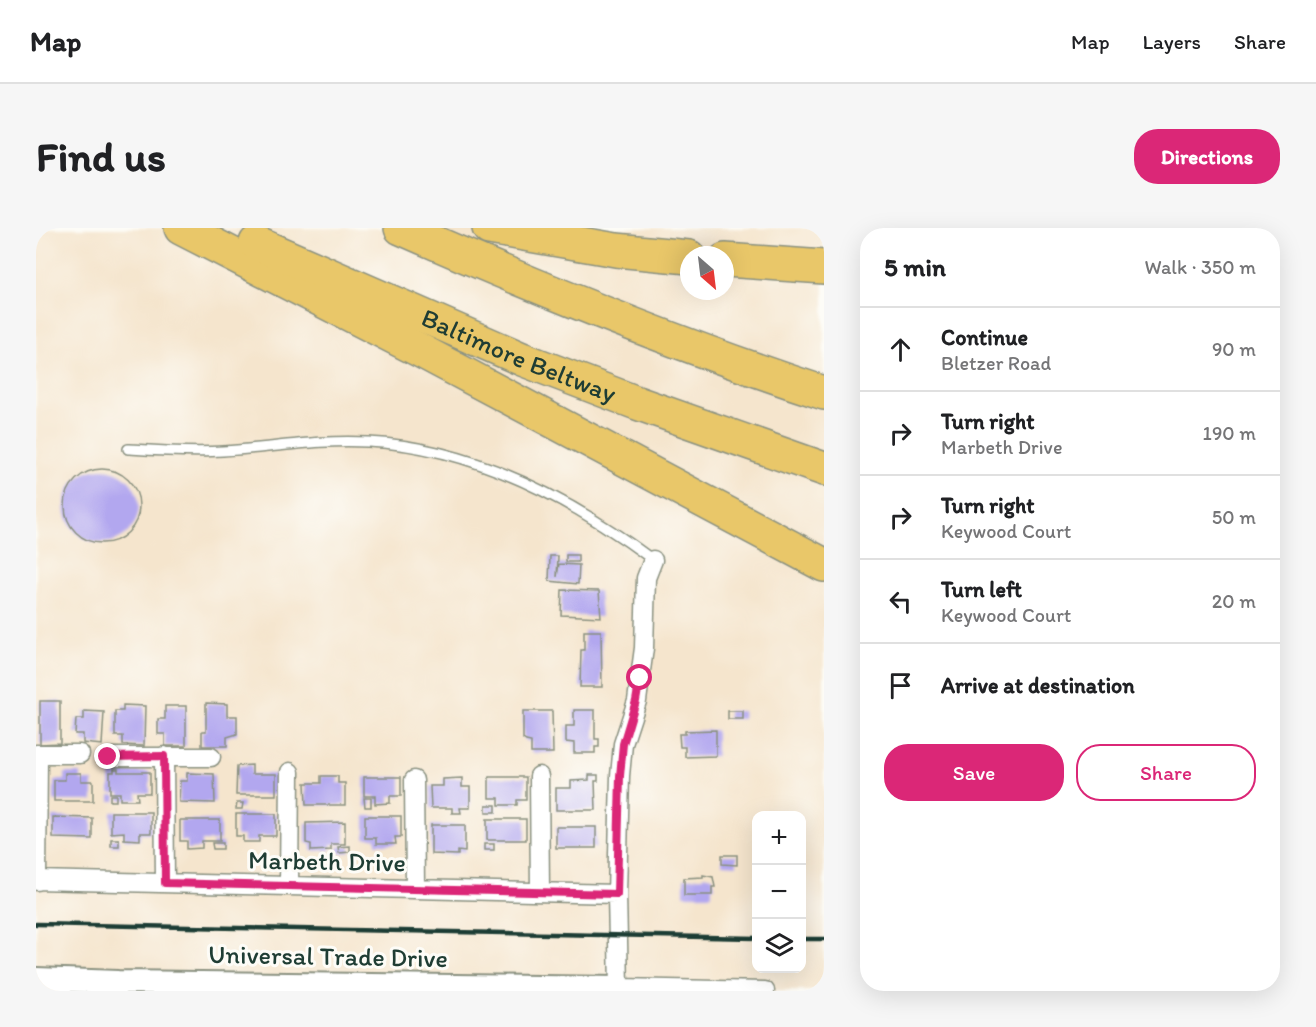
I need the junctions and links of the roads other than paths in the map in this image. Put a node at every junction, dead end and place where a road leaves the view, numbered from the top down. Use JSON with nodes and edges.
{"nodes":[{"id":1,"x":181,"y":228,"type":"edge"},
{"id":2,"x":222,"y":228,"type":"edge"},
{"id":3,"x":401,"y":228,"type":"edge"},
{"id":4,"x":489,"y":228,"type":"edge"},
{"id":5,"x":680,"y":256,"type":"edge"},
{"id":6,"x":734,"y":261,"type":"edge"},
{"id":7,"x":816,"y":266,"type":"edge"},
{"id":8,"x":824,"y":393,"type":"edge"},
{"id":9,"x":128,"y":449,"type":"dead end"},
{"id":10,"x":824,"y":469,"type":"edge"},
{"id":11,"x":653,"y":560,"type":"joint"},
{"id":12,"x":824,"y":565,"type":"edge"},
{"id":13,"x":80,"y":753,"type":"dead end"},
{"id":14,"x":37,"y":754,"type":"edge"},
{"id":15,"x":164,"y":756,"type":"junction"},
{"id":16,"x":108,"y":757,"type":"dead end"},
{"id":17,"x":211,"y":757,"type":"dead end"},
{"id":18,"x":290,"y":772,"type":"dead end"},
{"id":19,"x":539,"y":776,"type":"dead end"},
{"id":20,"x":414,"y":780,"type":"dead end"},
{"id":21,"x":37,"y":881,"type":"edge"},
{"id":22,"x":165,"y":883,"type":"junction"},
{"id":23,"x":289,"y":886,"type":"junction"},
{"id":24,"x":415,"y":888,"type":"junction"},
{"id":25,"x":540,"y":892,"type":"junction"},
{"id":26,"x":617,"y":894,"type":"junction"},
{"id":27,"x":36,"y":979,"type":"edge"},
{"id":28,"x":118,"y":986,"type":"edge"},
{"id":29,"x":232,"y":987,"type":"edge"},
{"id":30,"x":368,"y":988,"type":"edge"},
{"id":31,"x":524,"y":989,"type":"edge"},
{"id":32,"x":620,"y":990,"type":"edge"},
{"id":33,"x":765,"y":991,"type":"edge"}],
"edges":[{"from":1,"to":12,"type":"highway"},
{"from":2,"to":10,"type":"highway","name":"Baltimore Beltway"},
{"from":3,"to":8,"type":"highway"},
{"from":4,"to":5,"type":"highway"},
{"from":6,"to":7,"type":"highway"},
{"from":9,"to":11,"type":"lane"},
{"from":11,"to":26,"type":"street"},
{"from":13,"to":14,"type":"street"},
{"from":14,"to":21,"type":"street"},
{"from":15,"to":16,"type":"street"},
{"from":15,"to":17,"type":"street"},
{"from":15,"to":22,"type":"street"},
{"from":18,"to":23,"type":"street"},
{"from":19,"to":25,"type":"street"},
{"from":20,"to":24,"type":"street"},
{"from":21,"to":22,"type":"street","name":"Marbeth Drive"},
{"from":22,"to":23,"type":"street","name":"Marbeth Drive"},
{"from":23,"to":24,"type":"street","name":"Marbeth Drive"},
{"from":24,"to":25,"type":"street","name":"Marbeth Drive"},
{"from":25,"to":26,"type":"street","name":"Marbeth Drive"},
{"from":26,"to":32,"type":"street"},
{"from":27,"to":28,"type":"street","name":"Universal Trade Drive"},
{"from":28,"to":29,"type":"street","name":"Universal Trade Drive"},
{"from":29,"to":30,"type":"street","name":"Universal Trade Drive"},
{"from":30,"to":31,"type":"street","name":"Universal Trade Drive"},
{"from":31,"to":32,"type":"street","name":"Universal Trade Drive"},
{"from":32,"to":33,"type":"street"}]}
